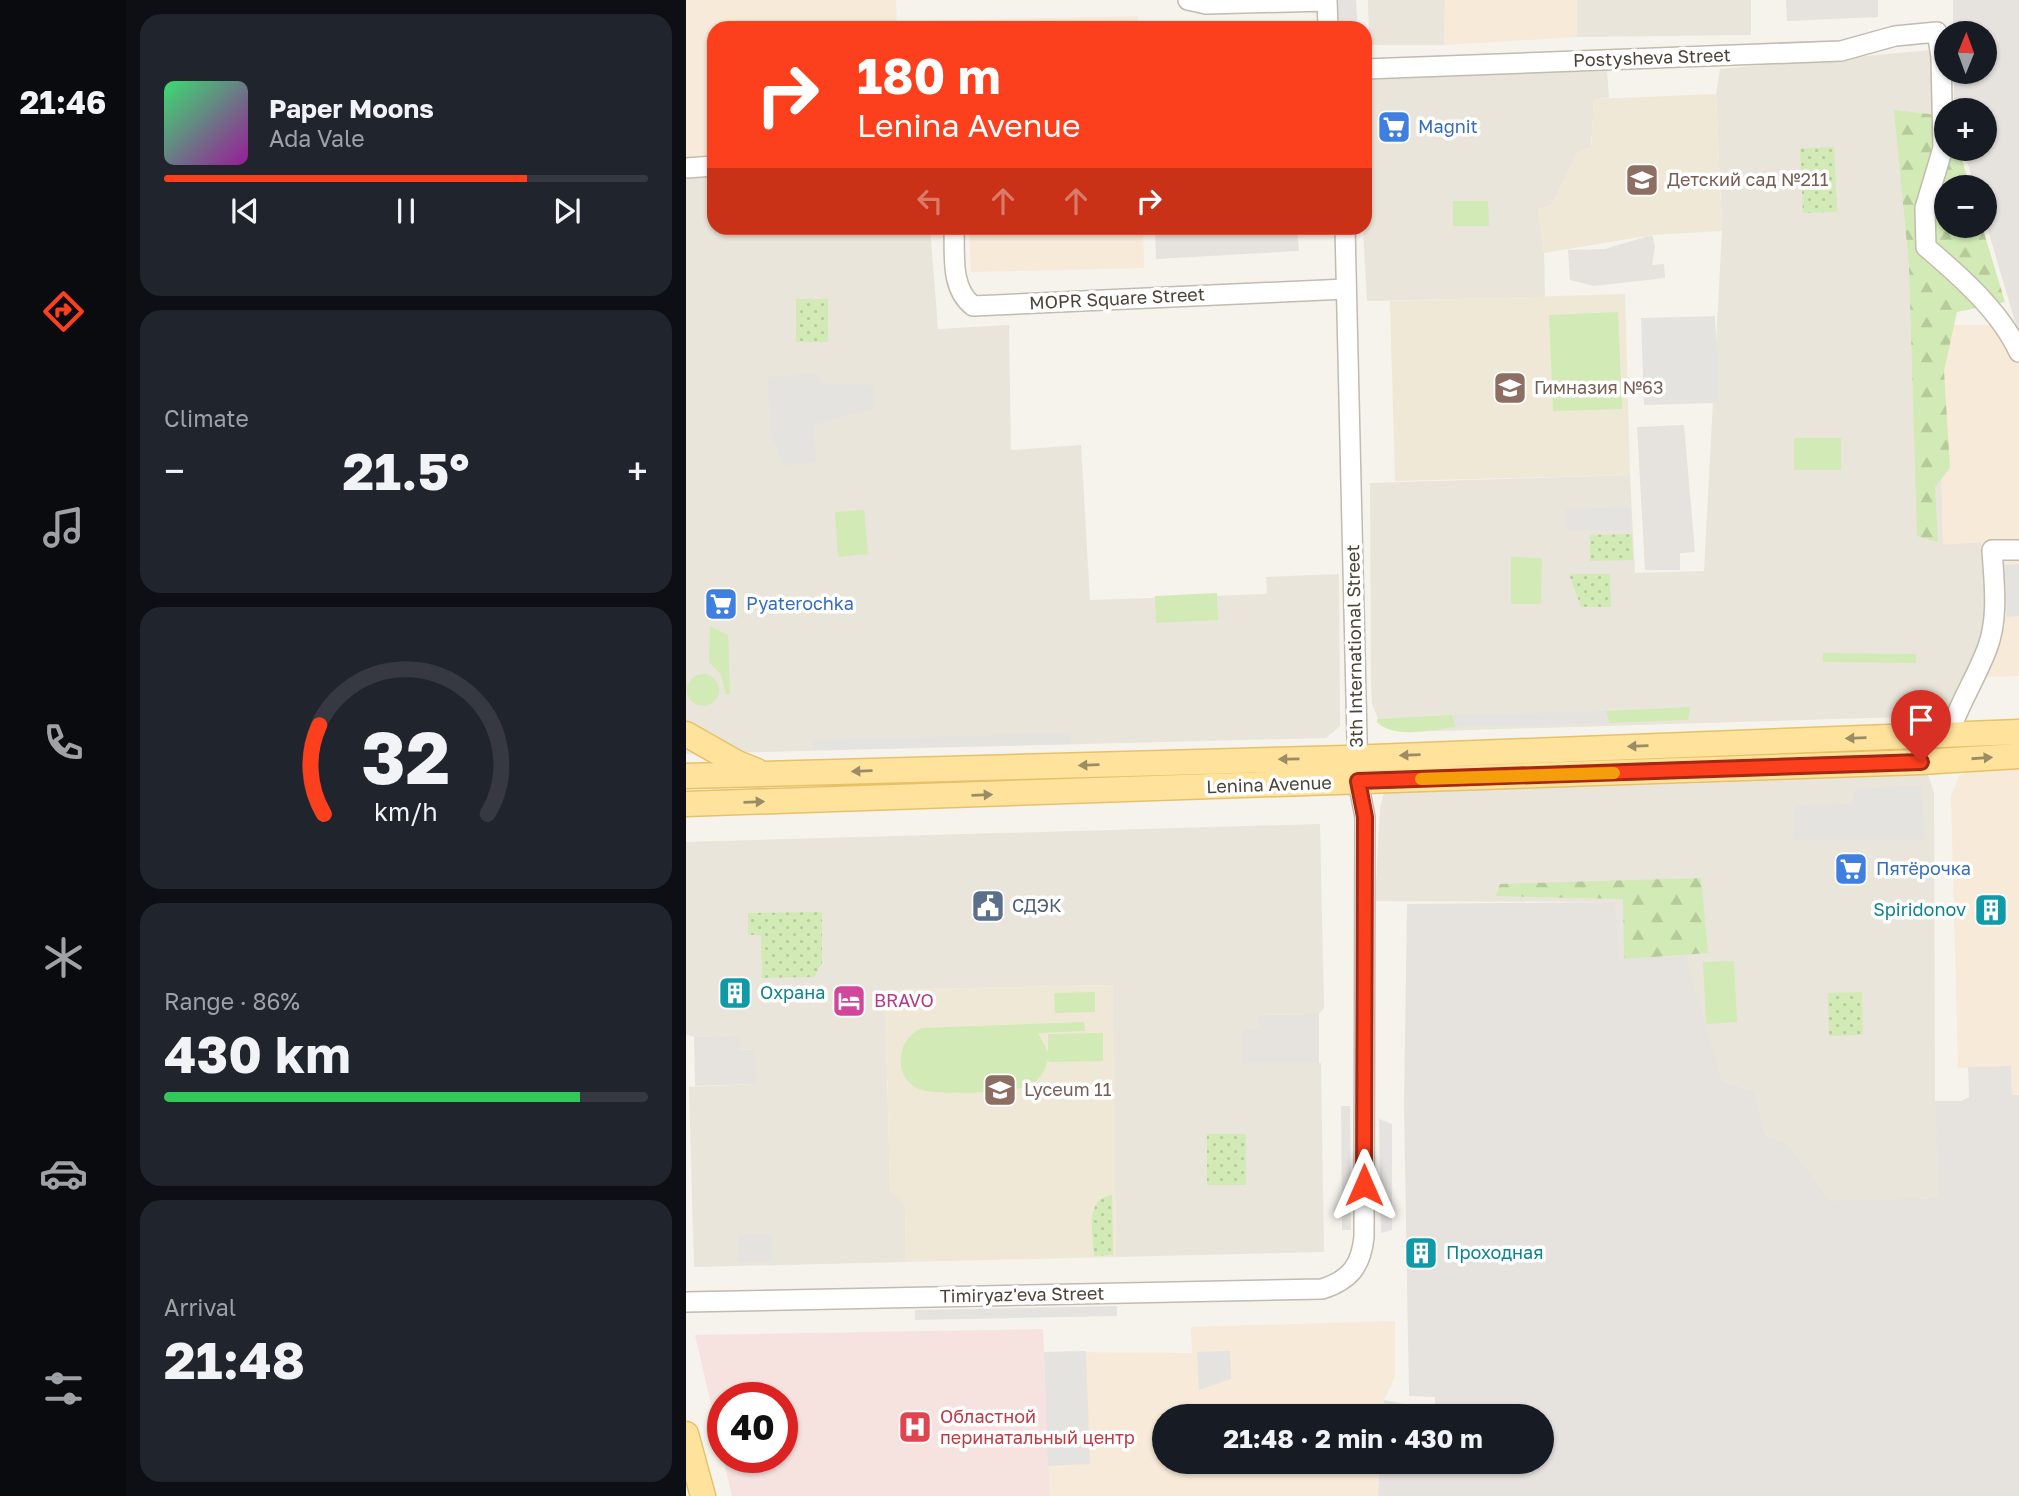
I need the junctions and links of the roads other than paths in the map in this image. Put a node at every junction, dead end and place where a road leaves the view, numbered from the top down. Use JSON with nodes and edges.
{"nodes":[{"id":1,"x":1188,"y":0,"type":"edge"},
{"id":2,"x":1327,"y":0,"type":"edge"},
{"id":3,"x":1328,"y":21,"type":"edge"},
{"id":4,"x":1372,"y":69,"type":"edge"},
{"id":5,"x":707,"y":166,"type":"edge"},
{"id":6,"x":686,"y":167,"type":"edge"},
{"id":7,"x":954,"y":235,"type":"edge"},
{"id":8,"x":1345,"y":235,"type":"edge"},
{"id":9,"x":1346,"y":289,"type":"junction"},
{"id":10,"x":2019,"y":352,"type":"edge"},
{"id":11,"x":2019,"y":550,"type":"edge"},
{"id":12,"x":2019,"y":732,"type":"edge"},
{"id":13,"x":686,"y":734,"type":"edge"},
{"id":14,"x":1949,"y":734,"type":"junction"},
{"id":15,"x":2019,"y":756,"type":"edge"},
{"id":16,"x":1945,"y":761,"type":"junction"},
{"id":17,"x":1358,"y":769,"type":"junction"},
{"id":18,"x":768,"y":774,"type":"junction"},
{"id":19,"x":686,"y":776,"type":"edge"},
{"id":20,"x":686,"y":804,"type":"edge"},
{"id":21,"x":1353,"y":1272,"type":"joint"},
{"id":22,"x":686,"y":1301,"type":"edge"},
{"id":23,"x":686,"y":1434,"type":"edge"},
{"id":24,"x":703,"y":1496,"type":"edge"}],
"edges":[{"from":1,"to":2,"type":"street"},
{"from":2,"to":3,"type":"street"},
{"from":4,"to":10,"type":"street","name":"Postysheva Street"},
{"from":5,"to":6,"type":"street"},
{"from":7,"to":9,"type":"street","name":"MOPR Square Street"},
{"from":8,"to":9,"type":"street","name":"3th International Street"},
{"from":9,"to":17,"type":"street","name":"3th International Street"},
{"from":11,"to":14,"type":"street"},
{"from":12,"to":14,"type":"main road","name":"Lenina Avenue"},
{"from":13,"to":18,"type":"main road"},
{"from":14,"to":16,"type":"main road"},
{"from":14,"to":17,"type":"main road","name":"Lenina Avenue","one_way":true},
{"from":16,"to":15,"type":"main road","name":"Lenina Avenue","one_way":true},
{"from":16,"to":17,"type":"main road","name":"Lenina Avenue"},
{"from":17,"to":18,"type":"main road","name":"Lenina Avenue","one_way":true},
{"from":20,"to":17,"type":"main road","name":"Lenina Avenue","one_way":true},
{"from":17,"to":21,"type":"street","name":"3th International Street"},
{"from":18,"to":19,"type":"main road","name":"Lenina Avenue"},
{"from":21,"to":22,"type":"street","name":"Timiryaz'eva Street"},
{"from":23,"to":24,"type":"main road"}]}
